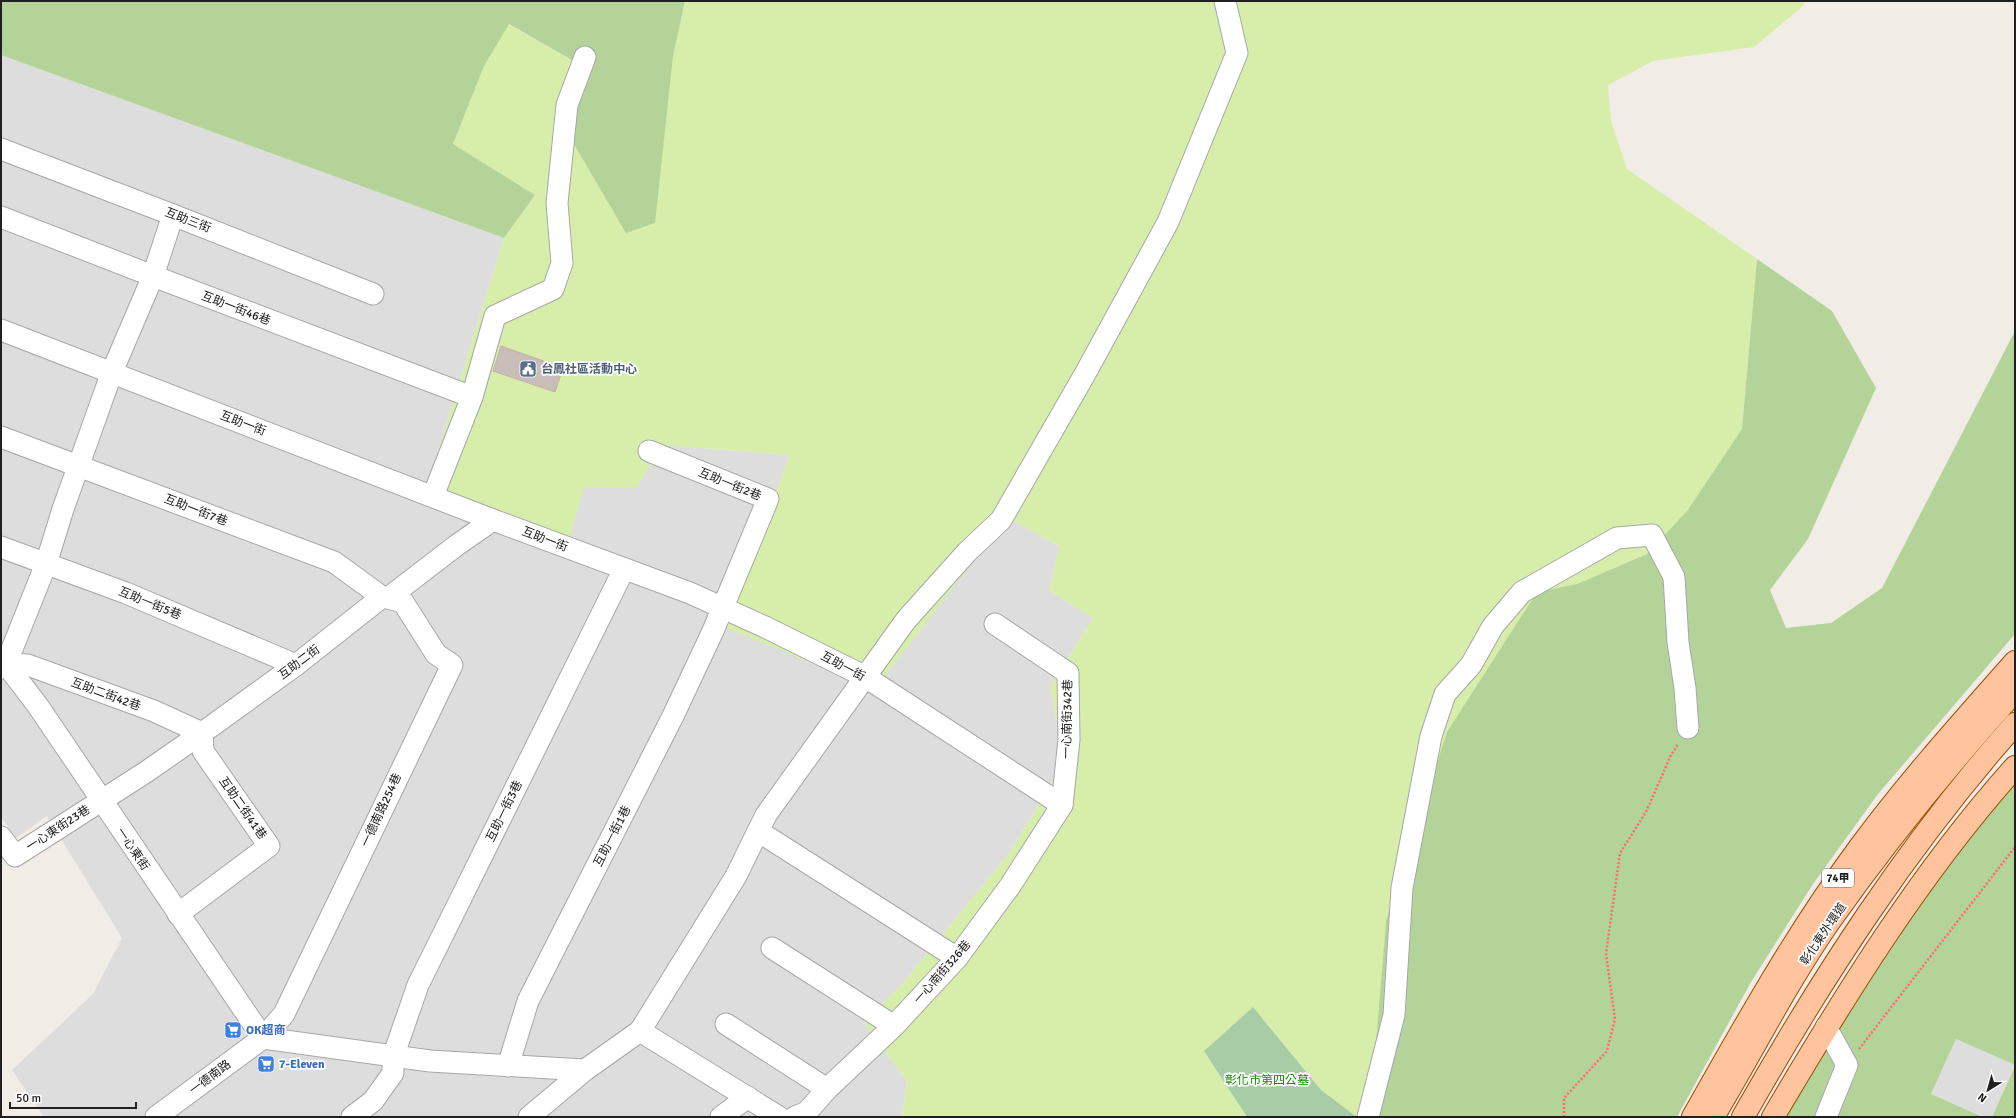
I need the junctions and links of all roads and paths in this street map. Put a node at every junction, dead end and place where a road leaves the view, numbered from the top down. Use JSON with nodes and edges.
{"nodes":[{"id":1,"x":1225,"y":1,"type":"edge"},
{"id":2,"x":585,"y":57,"type":"dead end"},
{"id":3,"x":1,"y":149,"type":"edge"},
{"id":4,"x":173,"y":214,"type":"junction"},
{"id":5,"x":1,"y":217,"type":"edge"},
{"id":6,"x":153,"y":276,"type":"junction"},
{"id":7,"x":373,"y":294,"type":"dead end"},
{"id":8,"x":1,"y":330,"type":"edge"},
{"id":9,"x":112,"y":372,"type":"junction"},
{"id":10,"x":472,"y":397,"type":"junction"},
{"id":11,"x":1,"y":438,"type":"edge"},
{"id":12,"x":649,"y":451,"type":"dead end"},
{"id":13,"x":79,"y":466,"type":"junction"},
{"id":14,"x":433,"y":496,"type":"junction"},
{"id":15,"x":493,"y":520,"type":"junction"},
{"id":16,"x":1,"y":547,"type":"edge"},
{"id":17,"x":46,"y":564,"type":"junction"},
{"id":18,"x":624,"y":569,"type":"junction"},
{"id":19,"x":385,"y":598,"type":"junction"},
{"id":20,"x":723,"y":608,"type":"junction"},
{"id":21,"x":994,"y":624,"type":"dead end"},
{"id":22,"x":2015,"y":662,"type":"edge"},
{"id":23,"x":3,"y":664,"type":"edge"},
{"id":24,"x":296,"y":665,"type":"junction"},
{"id":25,"x":864,"y":676,"type":"junction"},
{"id":26,"x":2015,"y":690,"type":"edge"},
{"id":27,"x":2015,"y":724,"type":"edge"},
{"id":28,"x":1688,"y":728,"type":"joint"},
{"id":29,"x":202,"y":733,"type":"junction"},
{"id":30,"x":2015,"y":767,"type":"edge"},
{"id":31,"x":100,"y":800,"type":"junction"},
{"id":32,"x":1062,"y":804,"type":"junction"},
{"id":33,"x":758,"y":831,"type":"junction"},
{"id":34,"x":1,"y":837,"type":"edge"},
{"id":35,"x":2015,"y":847,"type":"edge"},
{"id":36,"x":178,"y":914,"type":"junction"},
{"id":37,"x":772,"y":948,"type":"dead end"},
{"id":38,"x":957,"y":958,"type":"junction"},
{"id":39,"x":726,"y":1024,"type":"dead end"},
{"id":40,"x":894,"y":1026,"type":"junction"},
{"id":41,"x":1826,"y":1027,"type":"junction"},
{"id":42,"x":640,"y":1031,"type":"junction"},
{"id":43,"x":263,"y":1038,"type":"junction"},
{"id":44,"x":393,"y":1057,"type":"junction"},
{"id":45,"x":1847,"y":1065,"type":"junction"},
{"id":46,"x":508,"y":1066,"type":"junction"},
{"id":47,"x":585,"y":1070,"type":"junction"},
{"id":48,"x":827,"y":1089,"type":"junction"},
{"id":49,"x":748,"y":1097,"type":"junction"},
{"id":50,"x":156,"y":1117,"type":"edge"},
{"id":51,"x":352,"y":1117,"type":"edge"},
{"id":52,"x":529,"y":1117,"type":"edge"},
{"id":53,"x":721,"y":1117,"type":"edge"},
{"id":54,"x":793,"y":1117,"type":"edge"},
{"id":55,"x":1368,"y":1117,"type":"edge"},
{"id":56,"x":1564,"y":1117,"type":"edge"},
{"id":57,"x":1693,"y":1117,"type":"edge"},
{"id":58,"x":1713,"y":1117,"type":"edge"},
{"id":59,"x":1743,"y":1117,"type":"edge"},
{"id":60,"x":1773,"y":1117,"type":"edge"},
{"id":61,"x":1826,"y":1117,"type":"edge"}],
"edges":[{"from":1,"to":25,"type":"street"},
{"from":2,"to":10,"type":"street"},
{"from":3,"to":4,"type":"street","name":"互助三街"},
{"from":4,"to":6,"type":"street"},
{"from":4,"to":7,"type":"street","name":"互助三街"},
{"from":5,"to":6,"type":"street","name":"互助一街46巷"},
{"from":6,"to":9,"type":"street"},
{"from":6,"to":10,"type":"street","name":"互助一街46巷"},
{"from":8,"to":9,"type":"street","name":"互助一街"},
{"from":9,"to":13,"type":"street"},
{"from":9,"to":14,"type":"street","name":"互助一街"},
{"from":10,"to":14,"type":"street"},
{"from":11,"to":13,"type":"street","name":"互助一街7巷"},
{"from":12,"to":20,"type":"street","name":"互助一街2巷"},
{"from":13,"to":17,"type":"street"},
{"from":13,"to":19,"type":"street","name":"互助一街7巷"},
{"from":14,"to":15,"type":"street","name":"互助一街"},
{"from":15,"to":18,"type":"street","name":"互助一街"},
{"from":15,"to":19,"type":"street","name":"互助二街"},
{"from":16,"to":17,"type":"street","name":"互助一街5巷"},
{"from":17,"to":23,"type":"street"},
{"from":17,"to":24,"type":"street","name":"互助一街5巷"},
{"from":18,"to":20,"type":"street","name":"互助一街"},
{"from":18,"to":44,"type":"street","name":"互助一街3巷"},
{"from":19,"to":24,"type":"street","name":"互助二街"},
{"from":19,"to":43,"type":"street","name":"一德南路254巷"},
{"from":20,"to":25,"type":"street","name":"互助一街"},
{"from":20,"to":46,"type":"street","name":"互助一街1巷"},
{"from":21,"to":32,"type":"street","name":"一心南街342巷"},
{"from":22,"to":57,"type":"main road","number":"74甲"},
{"from":23,"to":29,"type":"street","name":"互助二街42巷"},
{"from":23,"to":31,"type":"street","name":"一心東街"},
{"from":24,"to":29,"type":"street","name":"互助二街"},
{"from":25,"to":32,"type":"street","name":"互助一街"},
{"from":25,"to":33,"type":"street"},
{"from":26,"to":58,"type":"main road","name":"彰化東外環道","number":"74甲"},
{"from":27,"to":59,"type":"main road"},
{"from":28,"to":55,"type":"street"},
{"from":28,"to":56,"type":"path"},
{"from":29,"to":31,"type":"street","name":"互助二街"},
{"from":29,"to":36,"type":"street","name":"互助二街41巷"},
{"from":30,"to":41,"type":"main road"},
{"from":31,"to":34,"type":"street","name":"一心東街23巷"},
{"from":31,"to":36,"type":"street","name":"一心東街"},
{"from":32,"to":38,"type":"street","name":"一心南街326巷"},
{"from":33,"to":38,"type":"street"},
{"from":33,"to":42,"type":"street"},
{"from":35,"to":45,"type":"path"},
{"from":36,"to":43,"type":"street","name":"一心東街"},
{"from":37,"to":40,"type":"street"},
{"from":38,"to":40,"type":"street","name":"一心南街326巷"},
{"from":39,"to":48,"type":"street"},
{"from":40,"to":48,"type":"street","name":"一心南街326巷"},
{"from":41,"to":45,"type":"street"},
{"from":41,"to":60,"type":"main road"},
{"from":42,"to":47,"type":"street"},
{"from":42,"to":49,"type":"street","name":"一心南街326巷"},
{"from":43,"to":44,"type":"street"},
{"from":43,"to":50,"type":"street","name":"一德南路"},
{"from":44,"to":46,"type":"street"},
{"from":44,"to":51,"type":"street","name":"互助一街3巷"},
{"from":45,"to":61,"type":"street"},
{"from":46,"to":47,"type":"street"},
{"from":47,"to":52,"type":"street"},
{"from":48,"to":54,"type":"street","name":"一心南街326巷"},
{"from":49,"to":53,"type":"street"},
{"from":49,"to":54,"type":"street","name":"一心南街326巷"}]}
